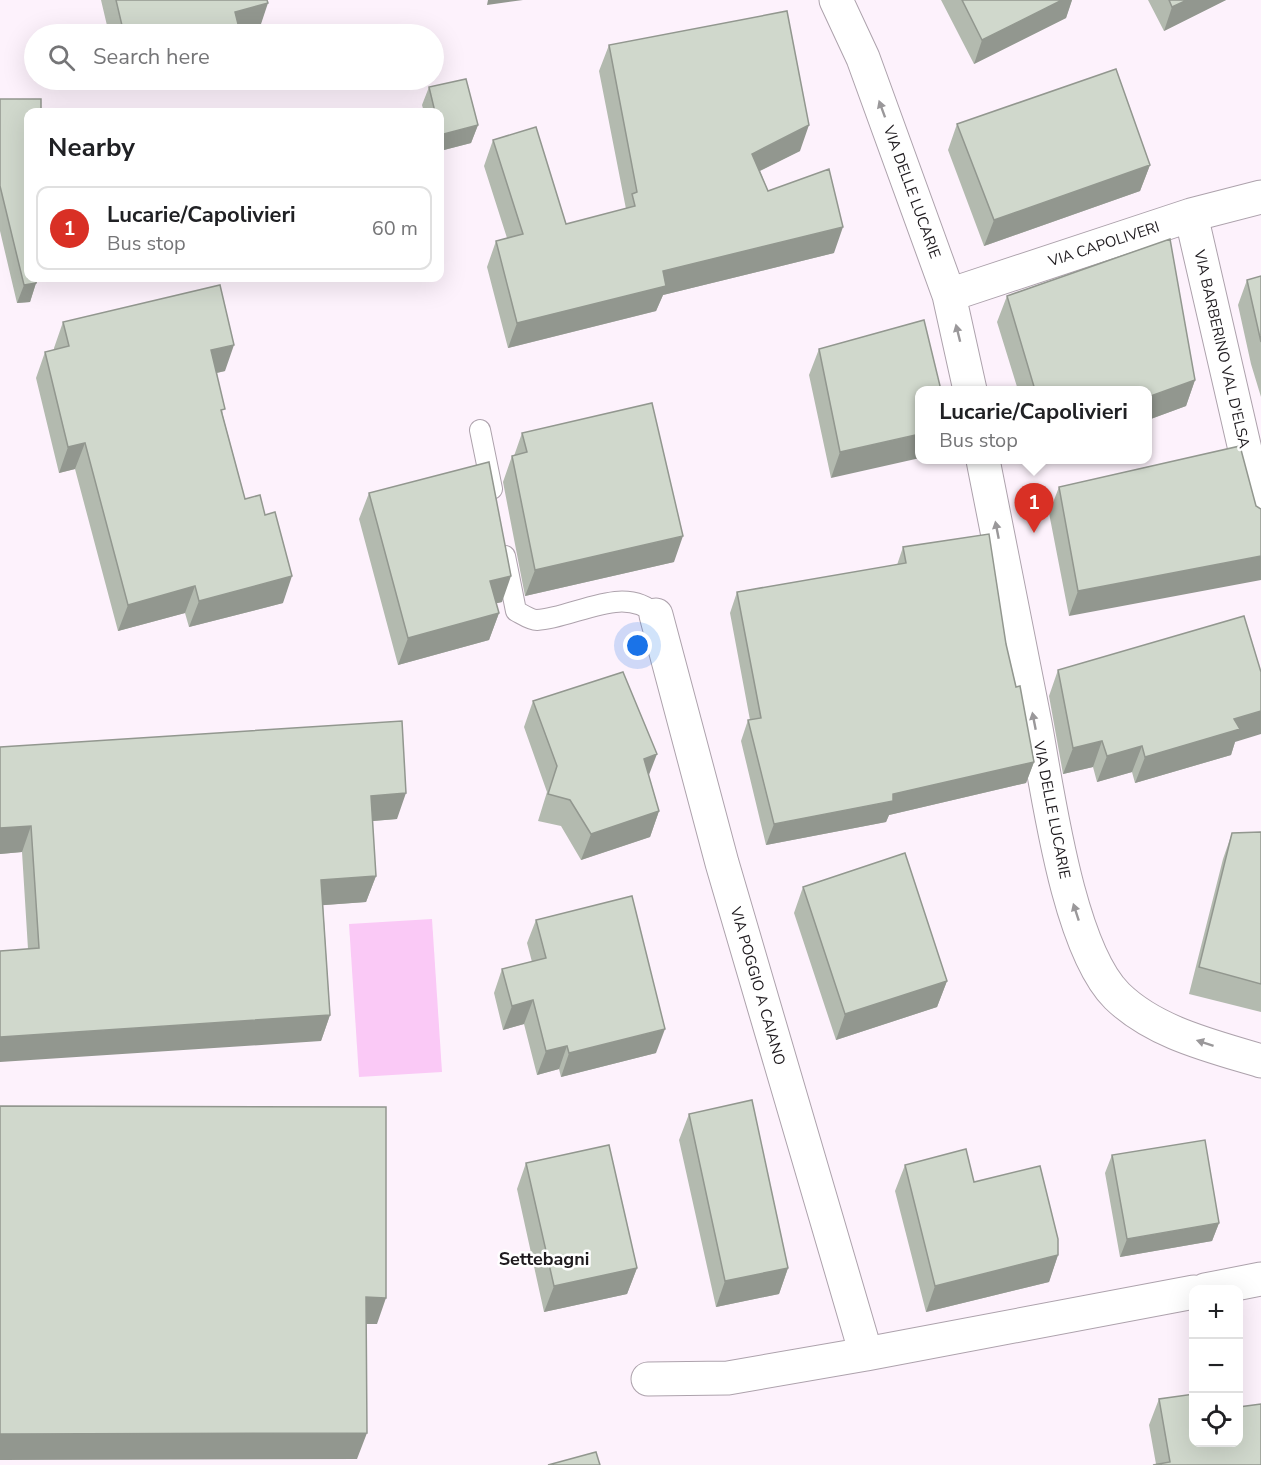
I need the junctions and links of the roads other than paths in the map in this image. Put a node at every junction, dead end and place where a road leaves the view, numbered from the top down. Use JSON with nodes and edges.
{"nodes":[{"id":1,"x":836,"y":0,"type":"edge"},
{"id":2,"x":1261,"y":197,"type":"edge"},
{"id":3,"x":1191,"y":215,"type":"junction"},
{"id":4,"x":949,"y":295,"type":"junction"},
{"id":5,"x":969,"y":386,"type":"edge"},
{"id":6,"x":480,"y":430,"type":"dead end"},
{"id":7,"x":984,"y":464,"type":"edge"},
{"id":8,"x":496,"y":509,"type":"edge"},
{"id":9,"x":1261,"y":519,"type":"edge"},
{"id":10,"x":502,"y":543,"type":"edge"},
{"id":11,"x":656,"y":615,"type":"joint"},
{"id":12,"x":1261,"y":1061,"type":"edge"},
{"id":13,"x":1261,"y":1279,"type":"edge"},
{"id":14,"x":1230,"y":1285,"type":"edge"},
{"id":15,"x":1189,"y":1293,"type":"edge"},
{"id":16,"x":866,"y":1354,"type":"junction"},
{"id":17,"x":648,"y":1379,"type":"dead end"}],
"edges":[{"from":4,"to":1,"type":"street","name":"VIA DELLE LUCARIE","one_way":true},
{"from":2,"to":3,"type":"street","name":"VIA CAPOLIVERI"},
{"from":3,"to":4,"type":"street","name":"VIA CAPOLIVERI"},
{"from":3,"to":9,"type":"street","name":"VIA BARBERINO VAL D'ELSA"},
{"from":5,"to":4,"type":"street","name":"VIA DELLE LUCARIE","one_way":true},
{"from":6,"to":8,"type":"lane"},
{"from":12,"to":7,"type":"street","name":"VIA DELLE LUCARIE","one_way":true},
{"from":10,"to":11,"type":"lane","name":"VIA POGGIO A CAIANO"},
{"from":11,"to":16,"type":"street","name":"VIA POGGIO A CAIANO"},
{"from":13,"to":14,"type":"street"},
{"from":15,"to":16,"type":"street"},
{"from":16,"to":17,"type":"street"}]}
